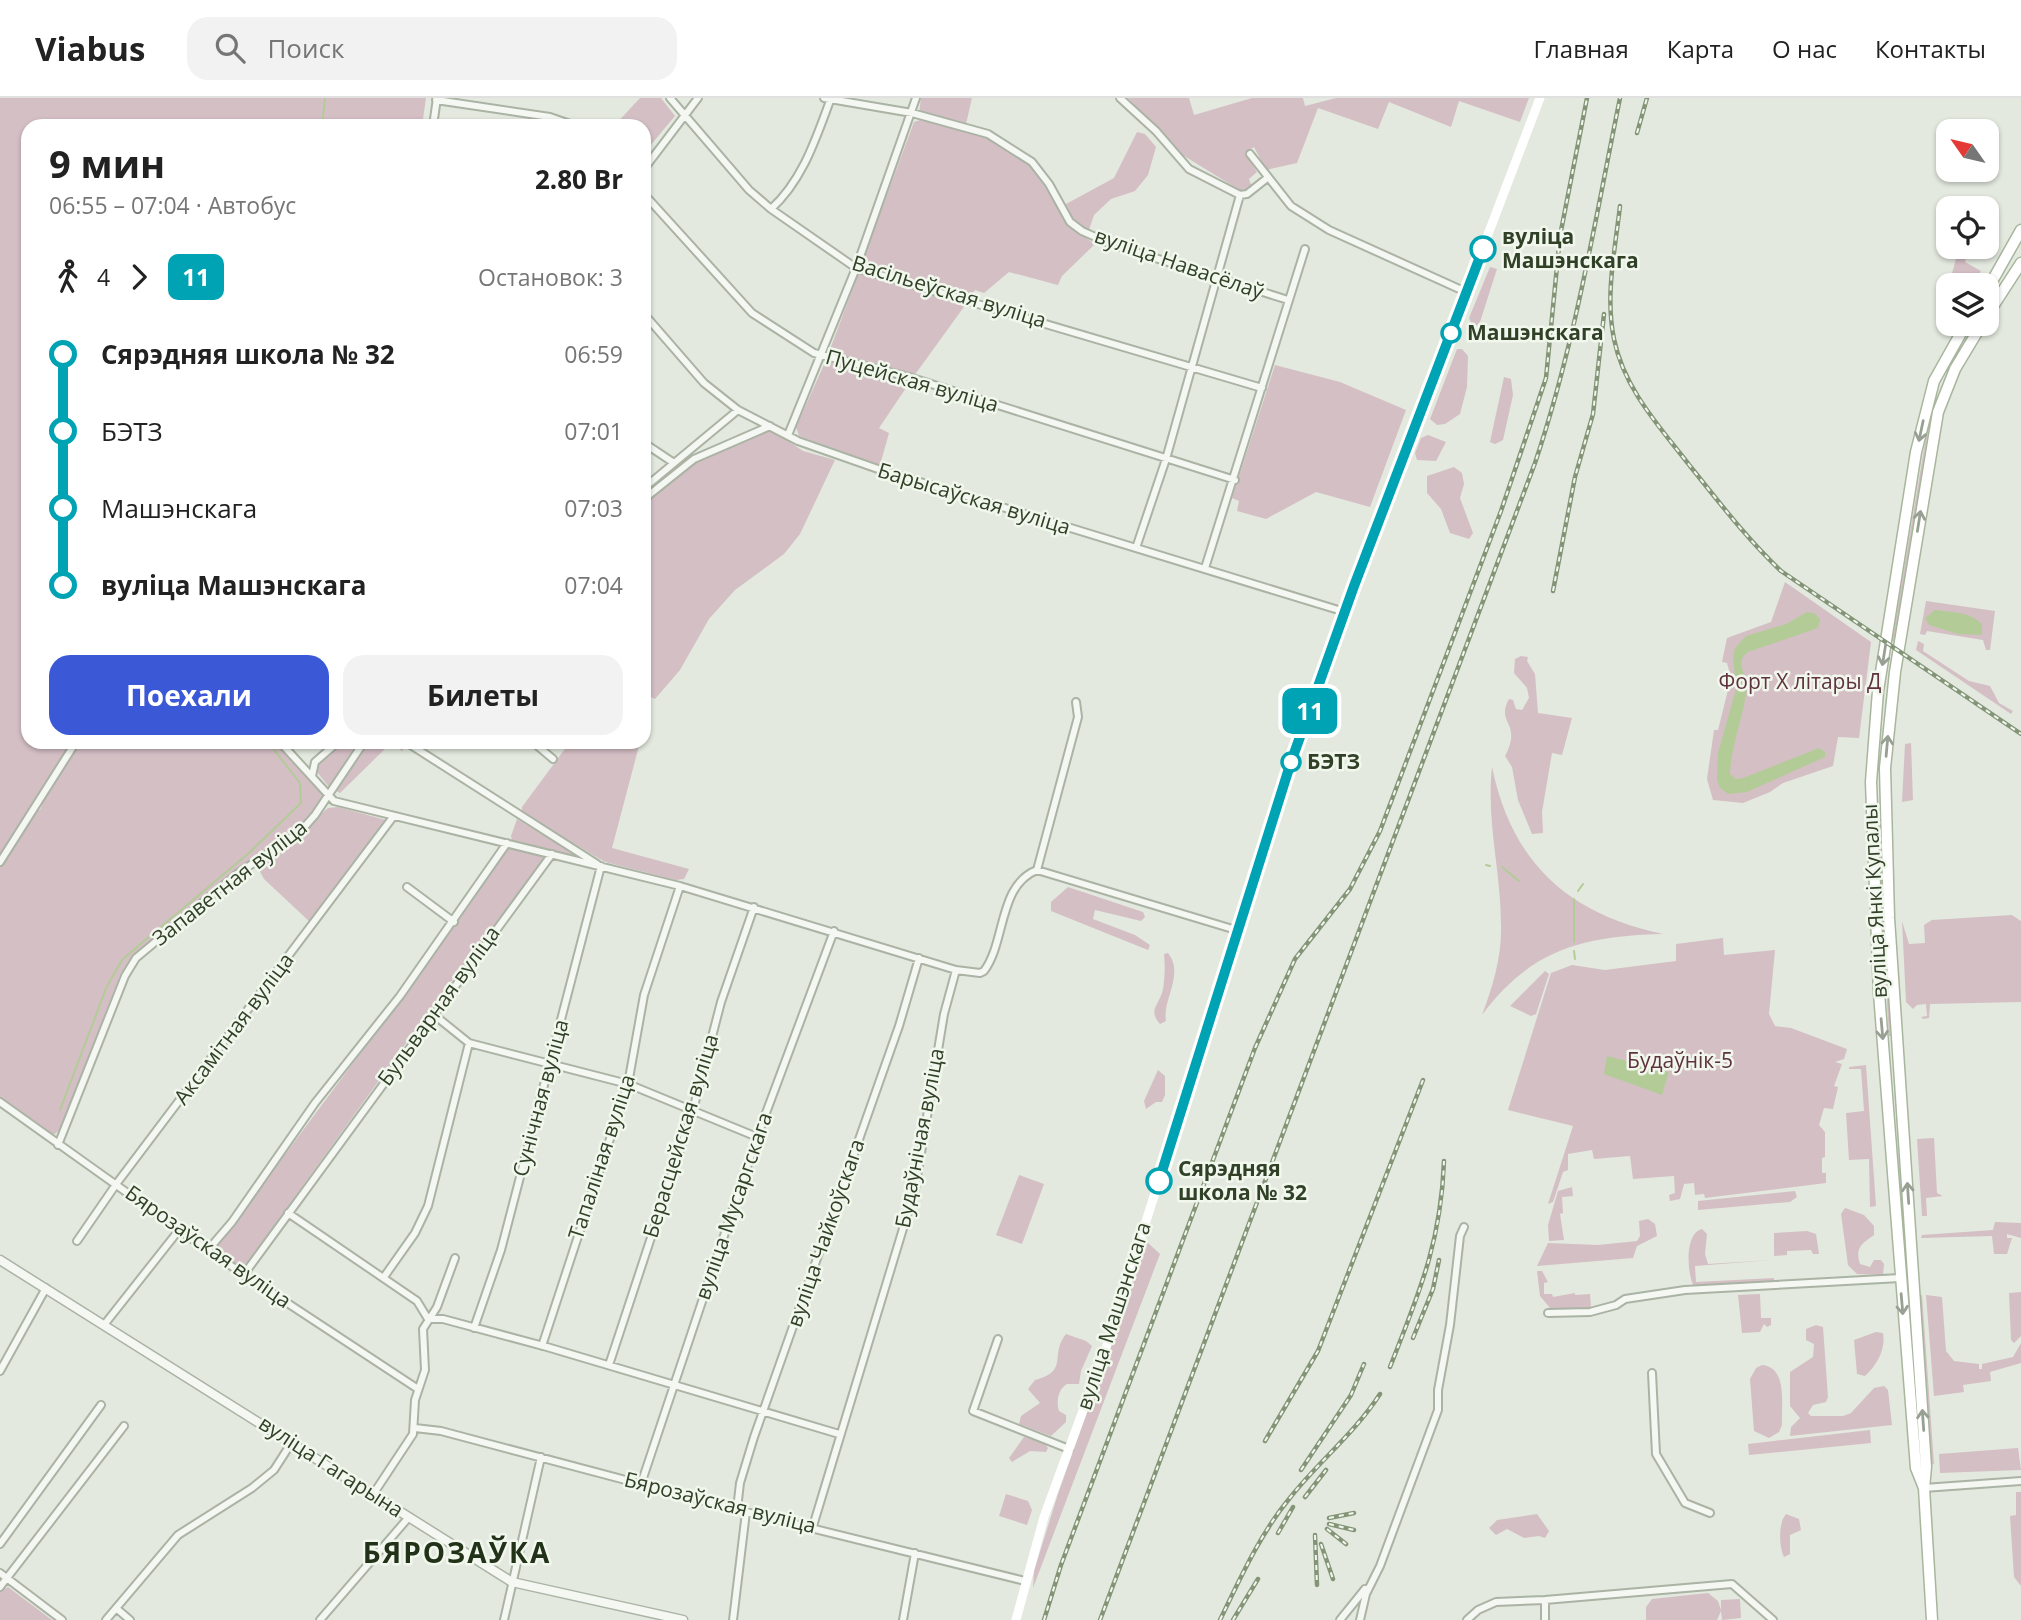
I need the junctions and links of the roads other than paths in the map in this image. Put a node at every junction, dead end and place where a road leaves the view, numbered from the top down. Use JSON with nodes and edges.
{"nodes":[{"id":1,"x":670,"y":98,"type":"edge"},
{"id":2,"x":698,"y":98,"type":"edge"},
{"id":3,"x":916,"y":98,"type":"edge"},
{"id":4,"x":1120,"y":98,"type":"edge"},
{"id":5,"x":1540,"y":98,"type":"edge"},
{"id":6,"x":436,"y":99,"type":"edge"},
{"id":7,"x":828,"y":99,"type":"edge"},
{"id":8,"x":912,"y":113,"type":"junction"},
{"id":9,"x":683,"y":116,"type":"junction"},
{"id":10,"x":433,"y":119,"type":"edge"},
{"id":11,"x":556,"y":119,"type":"edge"},
{"id":12,"x":1250,"y":154,"type":"dead end"},
{"id":13,"x":651,"y":159,"type":"edge"},
{"id":14,"x":1266,"y":179,"type":"junction"},
{"id":15,"x":1240,"y":195,"type":"junction"},
{"id":16,"x":651,"y":202,"type":"edge"},
{"id":17,"x":771,"y":209,"type":"junction"},
{"id":18,"x":2021,"y":230,"type":"edge"},
{"id":19,"x":1304,"y":249,"type":"dead end"},
{"id":20,"x":2021,"y":262,"type":"edge"},
{"id":21,"x":856,"y":268,"type":"junction"},
{"id":22,"x":1997,"y":273,"type":"edge"},
{"id":23,"x":1216,"y":278,"type":"junction"},
{"id":24,"x":1466,"y":292,"type":"junction"},
{"id":25,"x":1999,"y":297,"type":"edge"},
{"id":26,"x":1288,"y":300,"type":"junction"},
{"id":27,"x":651,"y":322,"type":"edge"},
{"id":28,"x":1959,"y":336,"type":"edge"},
{"id":29,"x":1975,"y":336,"type":"edge"},
{"id":30,"x":821,"y":354,"type":"junction"},
{"id":31,"x":1190,"y":366,"type":"junction"},
{"id":32,"x":1262,"y":388,"type":"junction"},
{"id":33,"x":1929,"y":395,"type":"junction"},
{"id":34,"x":1942,"y":399,"type":"junction"},
{"id":35,"x":738,"y":410,"type":"junction"},
{"id":36,"x":770,"y":426,"type":"junction"},
{"id":37,"x":788,"y":435,"type":"junction"},
{"id":38,"x":651,"y":448,"type":"edge"},
{"id":39,"x":1166,"y":459,"type":"junction"},
{"id":40,"x":674,"y":463,"type":"junction"},
{"id":41,"x":1235,"y":480,"type":"junction"},
{"id":42,"x":651,"y":482,"type":"edge"},
{"id":43,"x":651,"y":493,"type":"edge"},
{"id":44,"x":1136,"y":548,"type":"junction"},
{"id":45,"x":1205,"y":568,"type":"junction"},
{"id":46,"x":1345,"y":612,"type":"junction"},
{"id":47,"x":1076,"y":702,"type":"dead end"},
{"id":48,"x":72,"y":749,"type":"edge"},
{"id":49,"x":285,"y":749,"type":"edge"},
{"id":50,"x":330,"y":749,"type":"edge"},
{"id":51,"x":359,"y":749,"type":"edge"},
{"id":52,"x":417,"y":749,"type":"edge"},
{"id":53,"x":541,"y":749,"type":"edge"},
{"id":54,"x":553,"y":759,"type":"dead end"},
{"id":55,"x":312,"y":776,"type":"junction"},
{"id":56,"x":1871,"y":782,"type":"junction"},
{"id":57,"x":1884,"y":782,"type":"junction"},
{"id":58,"x":328,"y":796,"type":"junction"},
{"id":59,"x":393,"y":817,"type":"junction"},
{"id":60,"x":507,"y":843,"type":"junction"},
{"id":61,"x":552,"y":854,"type":"junction"},
{"id":62,"x":0,"y":862,"type":"edge"},
{"id":63,"x":601,"y":866,"type":"junction"},
{"id":64,"x":1037,"y":870,"type":"junction"},
{"id":65,"x":680,"y":886,"type":"junction"},
{"id":66,"x":407,"y":887,"type":"dead end"},
{"id":67,"x":754,"y":907,"type":"junction"},
{"id":68,"x":454,"y":922,"type":"junction"},
{"id":69,"x":1236,"y":930,"type":"junction"},
{"id":70,"x":834,"y":931,"type":"junction"},
{"id":71,"x":919,"y":958,"type":"junction"},
{"id":72,"x":956,"y":970,"type":"junction"},
{"id":73,"x":433,"y":1014,"type":"junction"},
{"id":74,"x":469,"y":1043,"type":"junction"},
{"id":75,"x":550,"y":1064,"type":"junction"},
{"id":76,"x":628,"y":1084,"type":"junction"},
{"id":77,"x":0,"y":1102,"type":"edge"},
{"id":78,"x":694,"y":1110,"type":"junction"},
{"id":79,"x":757,"y":1138,"type":"junction"},
{"id":80,"x":58,"y":1145,"type":"junction"},
{"id":81,"x":117,"y":1183,"type":"junction"},
{"id":82,"x":288,"y":1213,"type":"junction"},
{"id":83,"x":1464,"y":1227,"type":"dead end"},
{"id":84,"x":1910,"y":1227,"type":"junction"},
{"id":85,"x":1896,"y":1228,"type":"junction"},
{"id":86,"x":179,"y":1230,"type":"junction"},
{"id":87,"x":77,"y":1241,"type":"dead end"},
{"id":88,"x":208,"y":1250,"type":"junction"},
{"id":89,"x":455,"y":1258,"type":"dead end"},
{"id":90,"x":0,"y":1260,"type":"edge"},
{"id":91,"x":245,"y":1273,"type":"junction"},
{"id":92,"x":384,"y":1277,"type":"junction"},
{"id":93,"x":1900,"y":1278,"type":"junction"},
{"id":94,"x":46,"y":1288,"type":"junction"},
{"id":95,"x":1548,"y":1313,"type":"dead end"},
{"id":96,"x":428,"y":1319,"type":"junction"},
{"id":97,"x":104,"y":1325,"type":"junction"},
{"id":98,"x":474,"y":1328,"type":"junction"},
{"id":99,"x":998,"y":1339,"type":"dead end"},
{"id":100,"x":542,"y":1346,"type":"junction"},
{"id":101,"x":609,"y":1365,"type":"junction"},
{"id":102,"x":0,"y":1371,"type":"edge"},
{"id":103,"x":1652,"y":1373,"type":"dead end"},
{"id":104,"x":673,"y":1384,"type":"junction"},
{"id":105,"x":418,"y":1389,"type":"junction"},
{"id":106,"x":101,"y":1405,"type":"dead end"},
{"id":107,"x":765,"y":1411,"type":"junction"},
{"id":108,"x":124,"y":1426,"type":"dead end"},
{"id":109,"x":415,"y":1428,"type":"junction"},
{"id":110,"x":839,"y":1434,"type":"junction"},
{"id":111,"x":293,"y":1441,"type":"junction"},
{"id":112,"x":1069,"y":1449,"type":"junction"},
{"id":113,"x":541,"y":1457,"type":"junction"},
{"id":114,"x":2021,"y":1481,"type":"edge"},
{"id":115,"x":641,"y":1484,"type":"junction"},
{"id":116,"x":1924,"y":1488,"type":"junction"},
{"id":117,"x":374,"y":1493,"type":"junction"},
{"id":118,"x":737,"y":1509,"type":"junction"},
{"id":119,"x":746,"y":1512,"type":"junction"},
{"id":120,"x":1710,"y":1513,"type":"dead end"},
{"id":121,"x":409,"y":1517,"type":"junction"},
{"id":122,"x":813,"y":1526,"type":"junction"},
{"id":123,"x":0,"y":1544,"type":"edge"},
{"id":124,"x":915,"y":1553,"type":"junction"},
{"id":125,"x":0,"y":1573,"type":"edge"},
{"id":126,"x":1372,"y":1579,"type":"junction"},
{"id":127,"x":7,"y":1580,"type":"junction"},
{"id":128,"x":512,"y":1581,"type":"junction"},
{"id":129,"x":1025,"y":1581,"type":"junction"},
{"id":130,"x":0,"y":1587,"type":"edge"},
{"id":131,"x":1545,"y":1601,"type":"junction"},
{"id":132,"x":116,"y":1608,"type":"junction"},
{"id":133,"x":62,"y":1620,"type":"edge"},
{"id":134,"x":106,"y":1620,"type":"edge"},
{"id":135,"x":130,"y":1620,"type":"edge"},
{"id":136,"x":320,"y":1620,"type":"edge"},
{"id":137,"x":504,"y":1620,"type":"edge"},
{"id":138,"x":683,"y":1620,"type":"edge"},
{"id":139,"x":733,"y":1620,"type":"edge"},
{"id":140,"x":903,"y":1620,"type":"edge"},
{"id":141,"x":1016,"y":1620,"type":"edge"},
{"id":142,"x":1340,"y":1620,"type":"edge"},
{"id":143,"x":1360,"y":1620,"type":"edge"},
{"id":144,"x":1467,"y":1620,"type":"edge"},
{"id":145,"x":1545,"y":1620,"type":"edge"},
{"id":146,"x":1773,"y":1620,"type":"edge"},
{"id":147,"x":1933,"y":1620,"type":"edge"}],
"edges":[{"from":1,"to":9,"type":"street","name":"Васільеўская вуліца"},
{"from":2,"to":9,"type":"street"},
{"from":3,"to":8,"type":"street"},
{"from":4,"to":15,"type":"street"},
{"from":5,"to":24,"type":"main road","name":"вуліца Машэнскага"},
{"from":6,"to":10,"type":"street"},
{"from":6,"to":11,"type":"street"},
{"from":7,"to":8,"type":"street","name":"вуліца Навасёлаў"},
{"from":7,"to":17,"type":"street"},
{"from":8,"to":21,"type":"street"},
{"from":8,"to":23,"type":"street","name":"вуліца Навасёлаў"},
{"from":9,"to":13,"type":"street"},
{"from":9,"to":17,"type":"street","name":"Васільеўская вуліца"},
{"from":12,"to":14,"type":"street"},
{"from":14,"to":15,"type":"street"},
{"from":14,"to":24,"type":"street"},
{"from":15,"to":23,"type":"street"},
{"from":16,"to":30,"type":"street","name":"Пуцейская вуліца"},
{"from":17,"to":21,"type":"street","name":"Васільеўская вуліца"},
{"from":18,"to":22,"type":"main road"},
{"from":19,"to":26,"type":"street"},
{"from":20,"to":25,"type":"main road"},
{"from":21,"to":30,"type":"street"},
{"from":21,"to":31,"type":"street","name":"Васільеўская вуліца"},
{"from":23,"to":26,"type":"street","name":"вуліца Навасёлаў"},
{"from":23,"to":31,"type":"street"},
{"from":24,"to":46,"type":"main road","name":"вуліца Машэнскага"},
{"from":26,"to":32,"type":"street"},
{"from":27,"to":35,"type":"street","name":"Барысаўская вуліца"},
{"from":28,"to":33,"type":"main road","name":"вуліца Янкі Купалы"},
{"from":29,"to":34,"type":"main road","name":"вуліца Янкі Купалы"},
{"from":30,"to":37,"type":"street"},
{"from":30,"to":39,"type":"street","name":"Пуцейская вуліца"},
{"from":31,"to":32,"type":"street","name":"Васільеўская вуліца"},
{"from":31,"to":39,"type":"street"},
{"from":32,"to":41,"type":"street"},
{"from":33,"to":34,"type":"main road"},
{"from":33,"to":56,"type":"main road","name":"вуліца Янкі Купалы","one_way":true},
{"from":57,"to":34,"type":"main road","name":"вуліца Янкі Купалы","one_way":true},
{"from":35,"to":36,"type":"street","name":"Барысаўская вуліца"},
{"from":35,"to":40,"type":"street"},
{"from":36,"to":37,"type":"street","name":"Барысаўская вуліца"},
{"from":36,"to":43,"type":"street"},
{"from":37,"to":44,"type":"street","name":"Барысаўская вуліца"},
{"from":38,"to":40,"type":"street"},
{"from":39,"to":41,"type":"street","name":"Пуцейская вуліца"},
{"from":39,"to":44,"type":"street"},
{"from":40,"to":42,"type":"street"},
{"from":41,"to":45,"type":"street"},
{"from":44,"to":45,"type":"street","name":"Барысаўская вуліца"},
{"from":45,"to":46,"type":"street","name":"Барысаўская вуліца"},
{"from":46,"to":69,"type":"main road","name":"вуліца Машэнскага"},
{"from":47,"to":64,"type":"street"},
{"from":48,"to":62,"type":"street"},
{"from":49,"to":55,"type":"street"},
{"from":50,"to":55,"type":"street"},
{"from":51,"to":58,"type":"street","name":"Запаветная вуліца"},
{"from":52,"to":63,"type":"street"},
{"from":53,"to":54,"type":"street"},
{"from":55,"to":58,"type":"street"},
{"from":56,"to":57,"type":"main road"},
{"from":56,"to":85,"type":"main road","name":"вуліца Янкі Купалы","one_way":true},
{"from":84,"to":57,"type":"main road","name":"вуліца Янкі Купалы","one_way":true},
{"from":58,"to":59,"type":"street"},
{"from":58,"to":80,"type":"street","name":"Запаветная вуліца"},
{"from":59,"to":60,"type":"street"},
{"from":59,"to":81,"type":"street","name":"Аксамітная вуліца"},
{"from":60,"to":61,"type":"street"},
{"from":60,"to":68,"type":"street","name":"Бульварная вуліца"},
{"from":61,"to":63,"type":"street"},
{"from":61,"to":73,"type":"street","name":"Бульварная вуліца"},
{"from":63,"to":65,"type":"street"},
{"from":63,"to":75,"type":"street","name":"Сунічная вуліца"},
{"from":64,"to":69,"type":"street"},
{"from":64,"to":72,"type":"street"},
{"from":65,"to":67,"type":"street"},
{"from":65,"to":76,"type":"street","name":"Тапаліная вуліца"},
{"from":66,"to":68,"type":"street","name":"Бульварная вуліца"},
{"from":67,"to":70,"type":"street"},
{"from":67,"to":78,"type":"street","name":"Берасцейская вуліца"},
{"from":68,"to":88,"type":"street","name":"Бульварная вуліца"},
{"from":69,"to":112,"type":"main road","name":"вуліца Машэнскага"},
{"from":70,"to":71,"type":"street"},
{"from":70,"to":79,"type":"street","name":"вуліца Мусаргскага"},
{"from":71,"to":72,"type":"street"},
{"from":71,"to":107,"type":"street","name":"вуліца Чайкоўскага"},
{"from":72,"to":110,"type":"street","name":"Будаўнічая вуліца"},
{"from":73,"to":74,"type":"street"},
{"from":73,"to":82,"type":"street","name":"Бульварная вуліца"},
{"from":74,"to":75,"type":"street"},
{"from":74,"to":92,"type":"street"},
{"from":75,"to":76,"type":"street"},
{"from":75,"to":98,"type":"street","name":"Сунічная вуліца"},
{"from":76,"to":78,"type":"street"},
{"from":76,"to":100,"type":"street","name":"Тапаліная вуліца"},
{"from":77,"to":80,"type":"street","name":"Бярозаўская вуліца"},
{"from":78,"to":79,"type":"street"},
{"from":78,"to":101,"type":"street","name":"Берасцейская вуліца"},
{"from":79,"to":104,"type":"street","name":"вуліца Мусаргскага"},
{"from":80,"to":81,"type":"street","name":"Бярозаўская вуліца"},
{"from":81,"to":86,"type":"street","name":"Бярозаўская вуліца"},
{"from":81,"to":87,"type":"street","name":"Аксамітная вуліца"},
{"from":82,"to":91,"type":"street","name":"Бульварная вуліца"},
{"from":82,"to":92,"type":"street"},
{"from":83,"to":126,"type":"street"},
{"from":84,"to":85,"type":"main road"},
{"from":116,"to":84,"type":"main road","name":"вуліца Янкі Купалы","one_way":true},
{"from":85,"to":93,"type":"main road","name":"вуліца Янкі Купалы"},
{"from":86,"to":88,"type":"street","name":"Бярозаўская вуліца"},
{"from":86,"to":97,"type":"street"},
{"from":88,"to":91,"type":"street","name":"Бярозаўская вуліца"},
{"from":89,"to":96,"type":"street"},
{"from":90,"to":94,"type":"street","name":"вуліца Гагарына"},
{"from":91,"to":105,"type":"street","name":"Бярозаўская вуліца"},
{"from":92,"to":96,"type":"street"},
{"from":93,"to":95,"type":"street"},
{"from":93,"to":116,"type":"main road","name":"вуліца Янкі Купалы","one_way":true},
{"from":94,"to":97,"type":"street","name":"вуліца Гагарына"},
{"from":94,"to":102,"type":"street"},
{"from":96,"to":98,"type":"street"},
{"from":96,"to":105,"type":"street"},
{"from":97,"to":111,"type":"street","name":"вуліца Гагарына"},
{"from":98,"to":100,"type":"street"},
{"from":99,"to":112,"type":"street"},
{"from":100,"to":101,"type":"street"},
{"from":101,"to":104,"type":"street"},
{"from":103,"to":120,"type":"street"},
{"from":104,"to":107,"type":"street"},
{"from":104,"to":115,"type":"street","name":"вуліца Мусаргскага"},
{"from":105,"to":109,"type":"street"},
{"from":106,"to":123,"type":"street"},
{"from":107,"to":110,"type":"street"},
{"from":107,"to":118,"type":"street","name":"вуліца Чайкоўскага"},
{"from":108,"to":127,"type":"street"},
{"from":109,"to":113,"type":"street","name":"Бярозаўская вуліца"},
{"from":109,"to":117,"type":"street"},
{"from":110,"to":122,"type":"street","name":"Будаўнічая вуліца"},
{"from":111,"to":117,"type":"street","name":"вуліца Гагарына"},
{"from":111,"to":132,"type":"street"},
{"from":112,"to":129,"type":"main road","name":"вуліца Машэнскага"},
{"from":113,"to":115,"type":"street","name":"Бярозаўская вуліца"},
{"from":113,"to":128,"type":"street"},
{"from":114,"to":116,"type":"street"},
{"from":115,"to":118,"type":"street","name":"Бярозаўская вуліца"},
{"from":116,"to":147,"type":"main road","name":"вуліца Янкі Купалы"},
{"from":117,"to":121,"type":"street","name":"вуліца Гагарына"},
{"from":118,"to":119,"type":"street","name":"Бярозаўская вуліца"},
{"from":119,"to":122,"type":"street","name":"Бярозаўская вуліца"},
{"from":119,"to":139,"type":"street"},
{"from":121,"to":128,"type":"street","name":"вуліца Гагарына"},
{"from":121,"to":136,"type":"street"},
{"from":122,"to":124,"type":"street","name":"Бярозаўская вуліца"},
{"from":124,"to":129,"type":"street","name":"Бярозаўская вуліца"},
{"from":124,"to":140,"type":"street"},
{"from":125,"to":127,"type":"street"},
{"from":126,"to":142,"type":"street"},
{"from":126,"to":143,"type":"street"},
{"from":127,"to":130,"type":"street"},
{"from":127,"to":133,"type":"street"},
{"from":128,"to":137,"type":"street"},
{"from":128,"to":138,"type":"street","name":"вуліца Гагарына"},
{"from":129,"to":141,"type":"main road","name":"вуліца Машэнскага"},
{"from":131,"to":144,"type":"street"},
{"from":131,"to":145,"type":"street"},
{"from":131,"to":146,"type":"street"},
{"from":132,"to":134,"type":"street"},
{"from":132,"to":135,"type":"street"}]}
